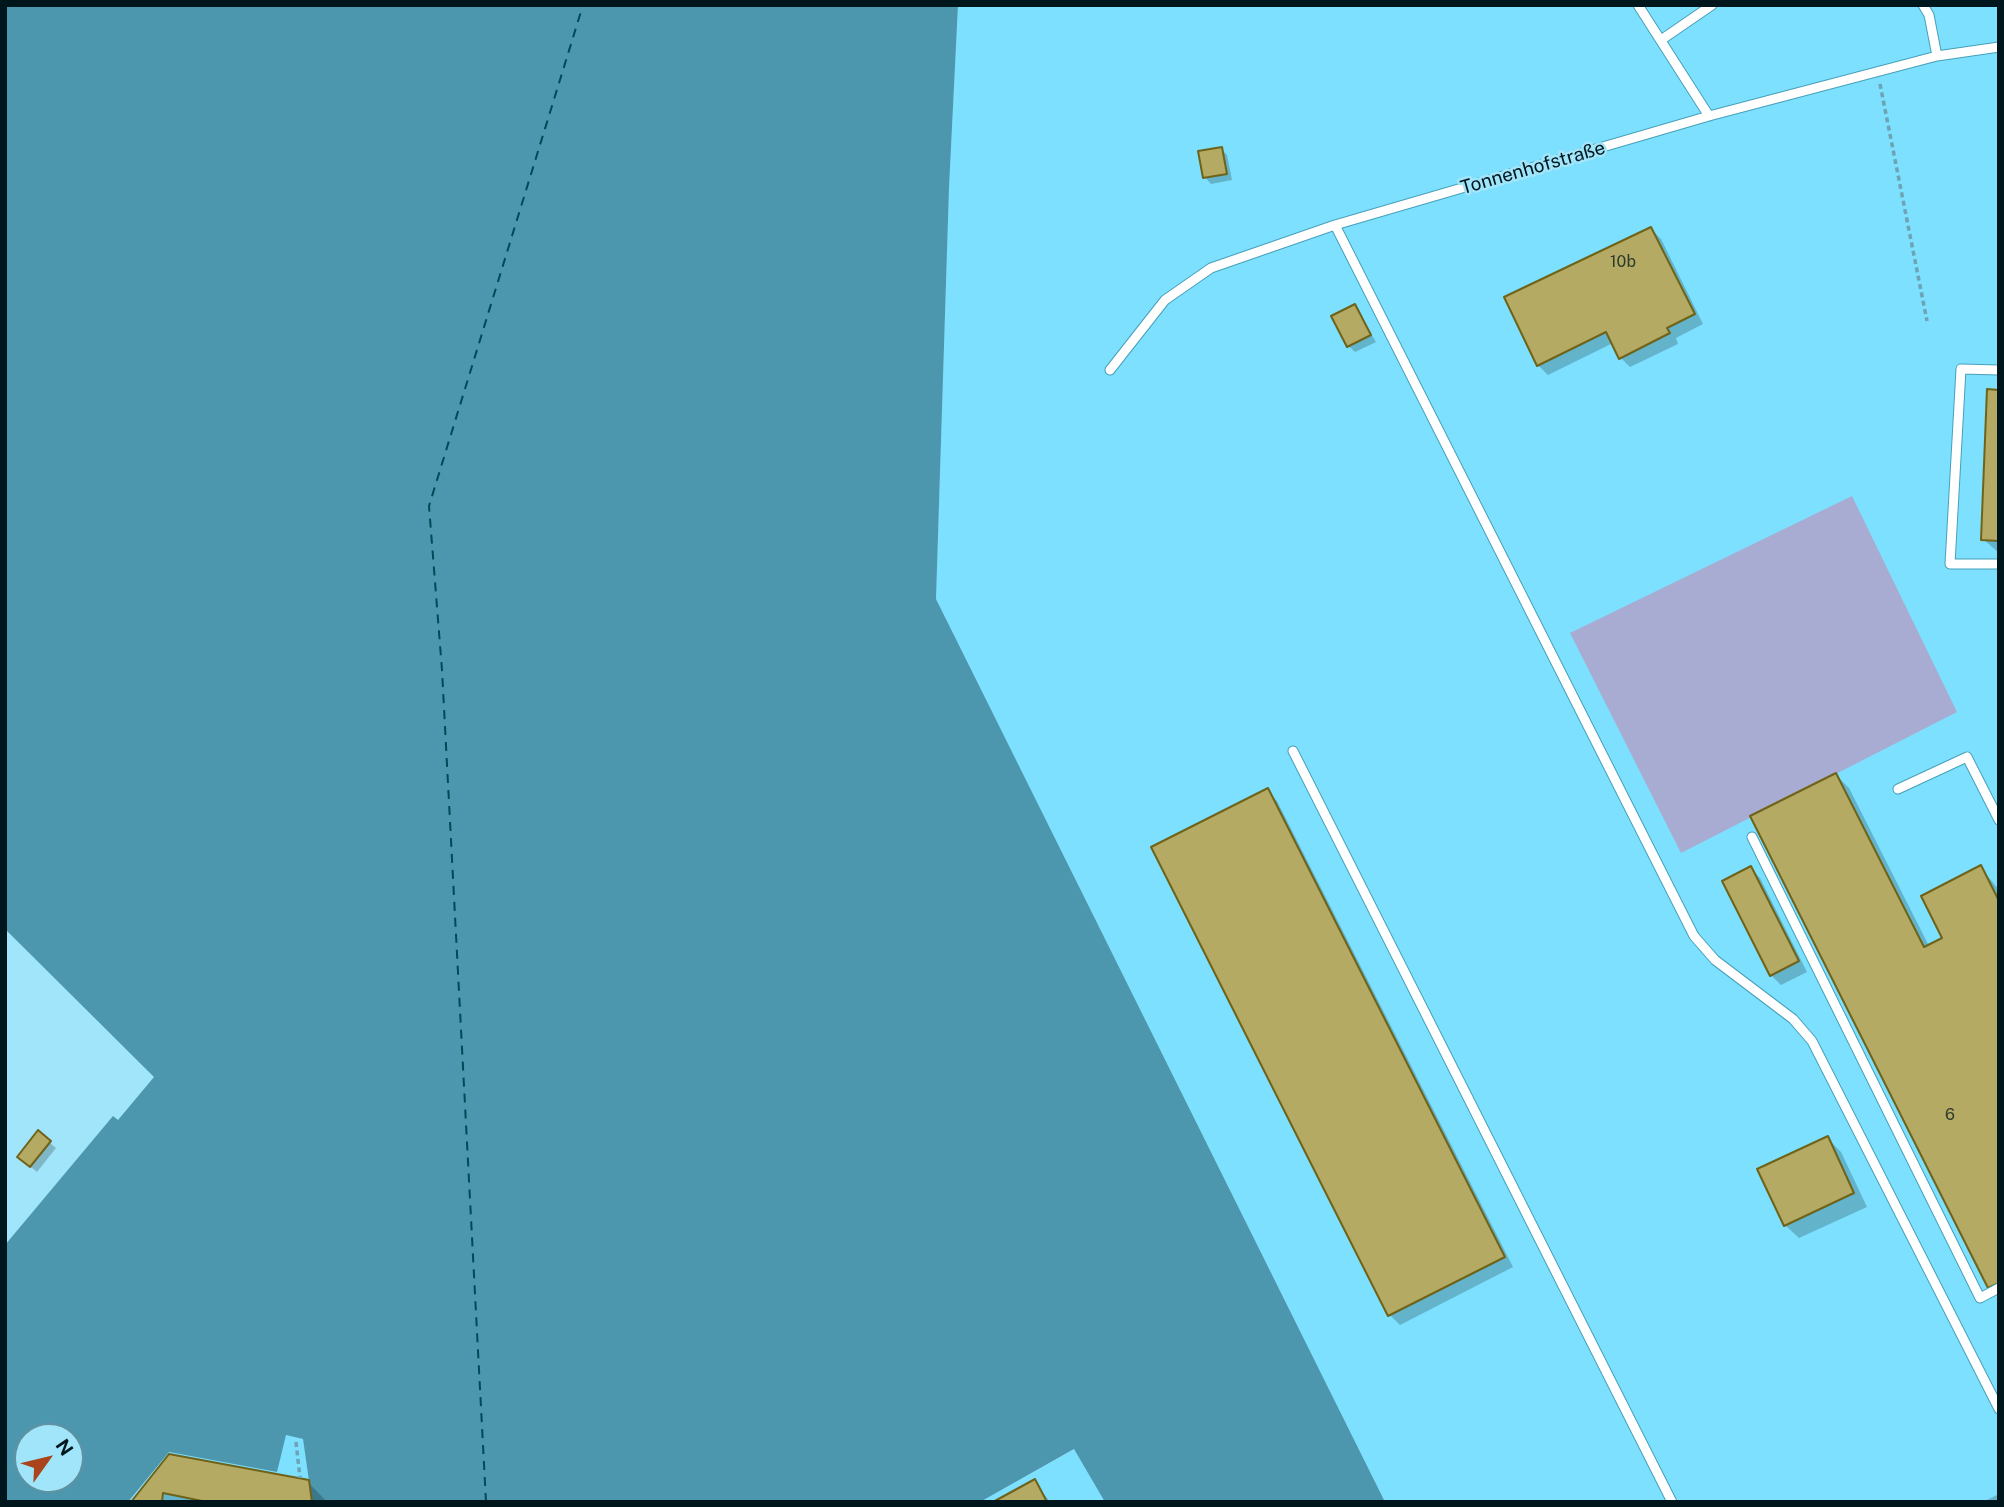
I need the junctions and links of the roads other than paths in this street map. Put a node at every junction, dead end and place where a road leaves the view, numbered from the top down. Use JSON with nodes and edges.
{"nodes":[{"id":1,"x":1638,"y":5,"type":"edge"},
{"id":2,"x":1712,"y":5,"type":"edge"},
{"id":3,"x":1923,"y":5,"type":"edge"},
{"id":4,"x":1661,"y":40,"type":"junction"},
{"id":5,"x":1999,"y":47,"type":"edge"},
{"id":6,"x":1937,"y":56,"type":"junction"},
{"id":7,"x":1709,"y":116,"type":"junction"},
{"id":8,"x":1335,"y":225,"type":"junction"},
{"id":9,"x":1110,"y":370,"type":"dead end"},
{"id":10,"x":1999,"y":370,"type":"edge"},
{"id":11,"x":1999,"y":564,"type":"edge"},
{"id":12,"x":1293,"y":751,"type":"dead end"},
{"id":13,"x":1898,"y":789,"type":"dead end"},
{"id":14,"x":1999,"y":820,"type":"edge"},
{"id":15,"x":1752,"y":836,"type":"dead end"},
{"id":16,"x":1999,"y":1288,"type":"edge"},
{"id":17,"x":1999,"y":1409,"type":"edge"},
{"id":18,"x":1672,"y":1502,"type":"edge"}],
"edges":[{"from":1,"to":4,"type":"lane"},
{"from":2,"to":4,"type":"lane"},
{"from":3,"to":6,"type":"lane"},
{"from":4,"to":7,"type":"lane"},
{"from":5,"to":6,"type":"lane","name":"Tonnenhofstraße"},
{"from":6,"to":7,"type":"lane","name":"Tonnenhofstraße"},
{"from":7,"to":8,"type":"lane","name":"Tonnenhofstraße"},
{"from":8,"to":9,"type":"lane","name":"Tonnenhofstraße"},
{"from":8,"to":17,"type":"lane"},
{"from":10,"to":11,"type":"lane"},
{"from":12,"to":18,"type":"lane"},
{"from":13,"to":14,"type":"lane"},
{"from":15,"to":16,"type":"lane"}]}
